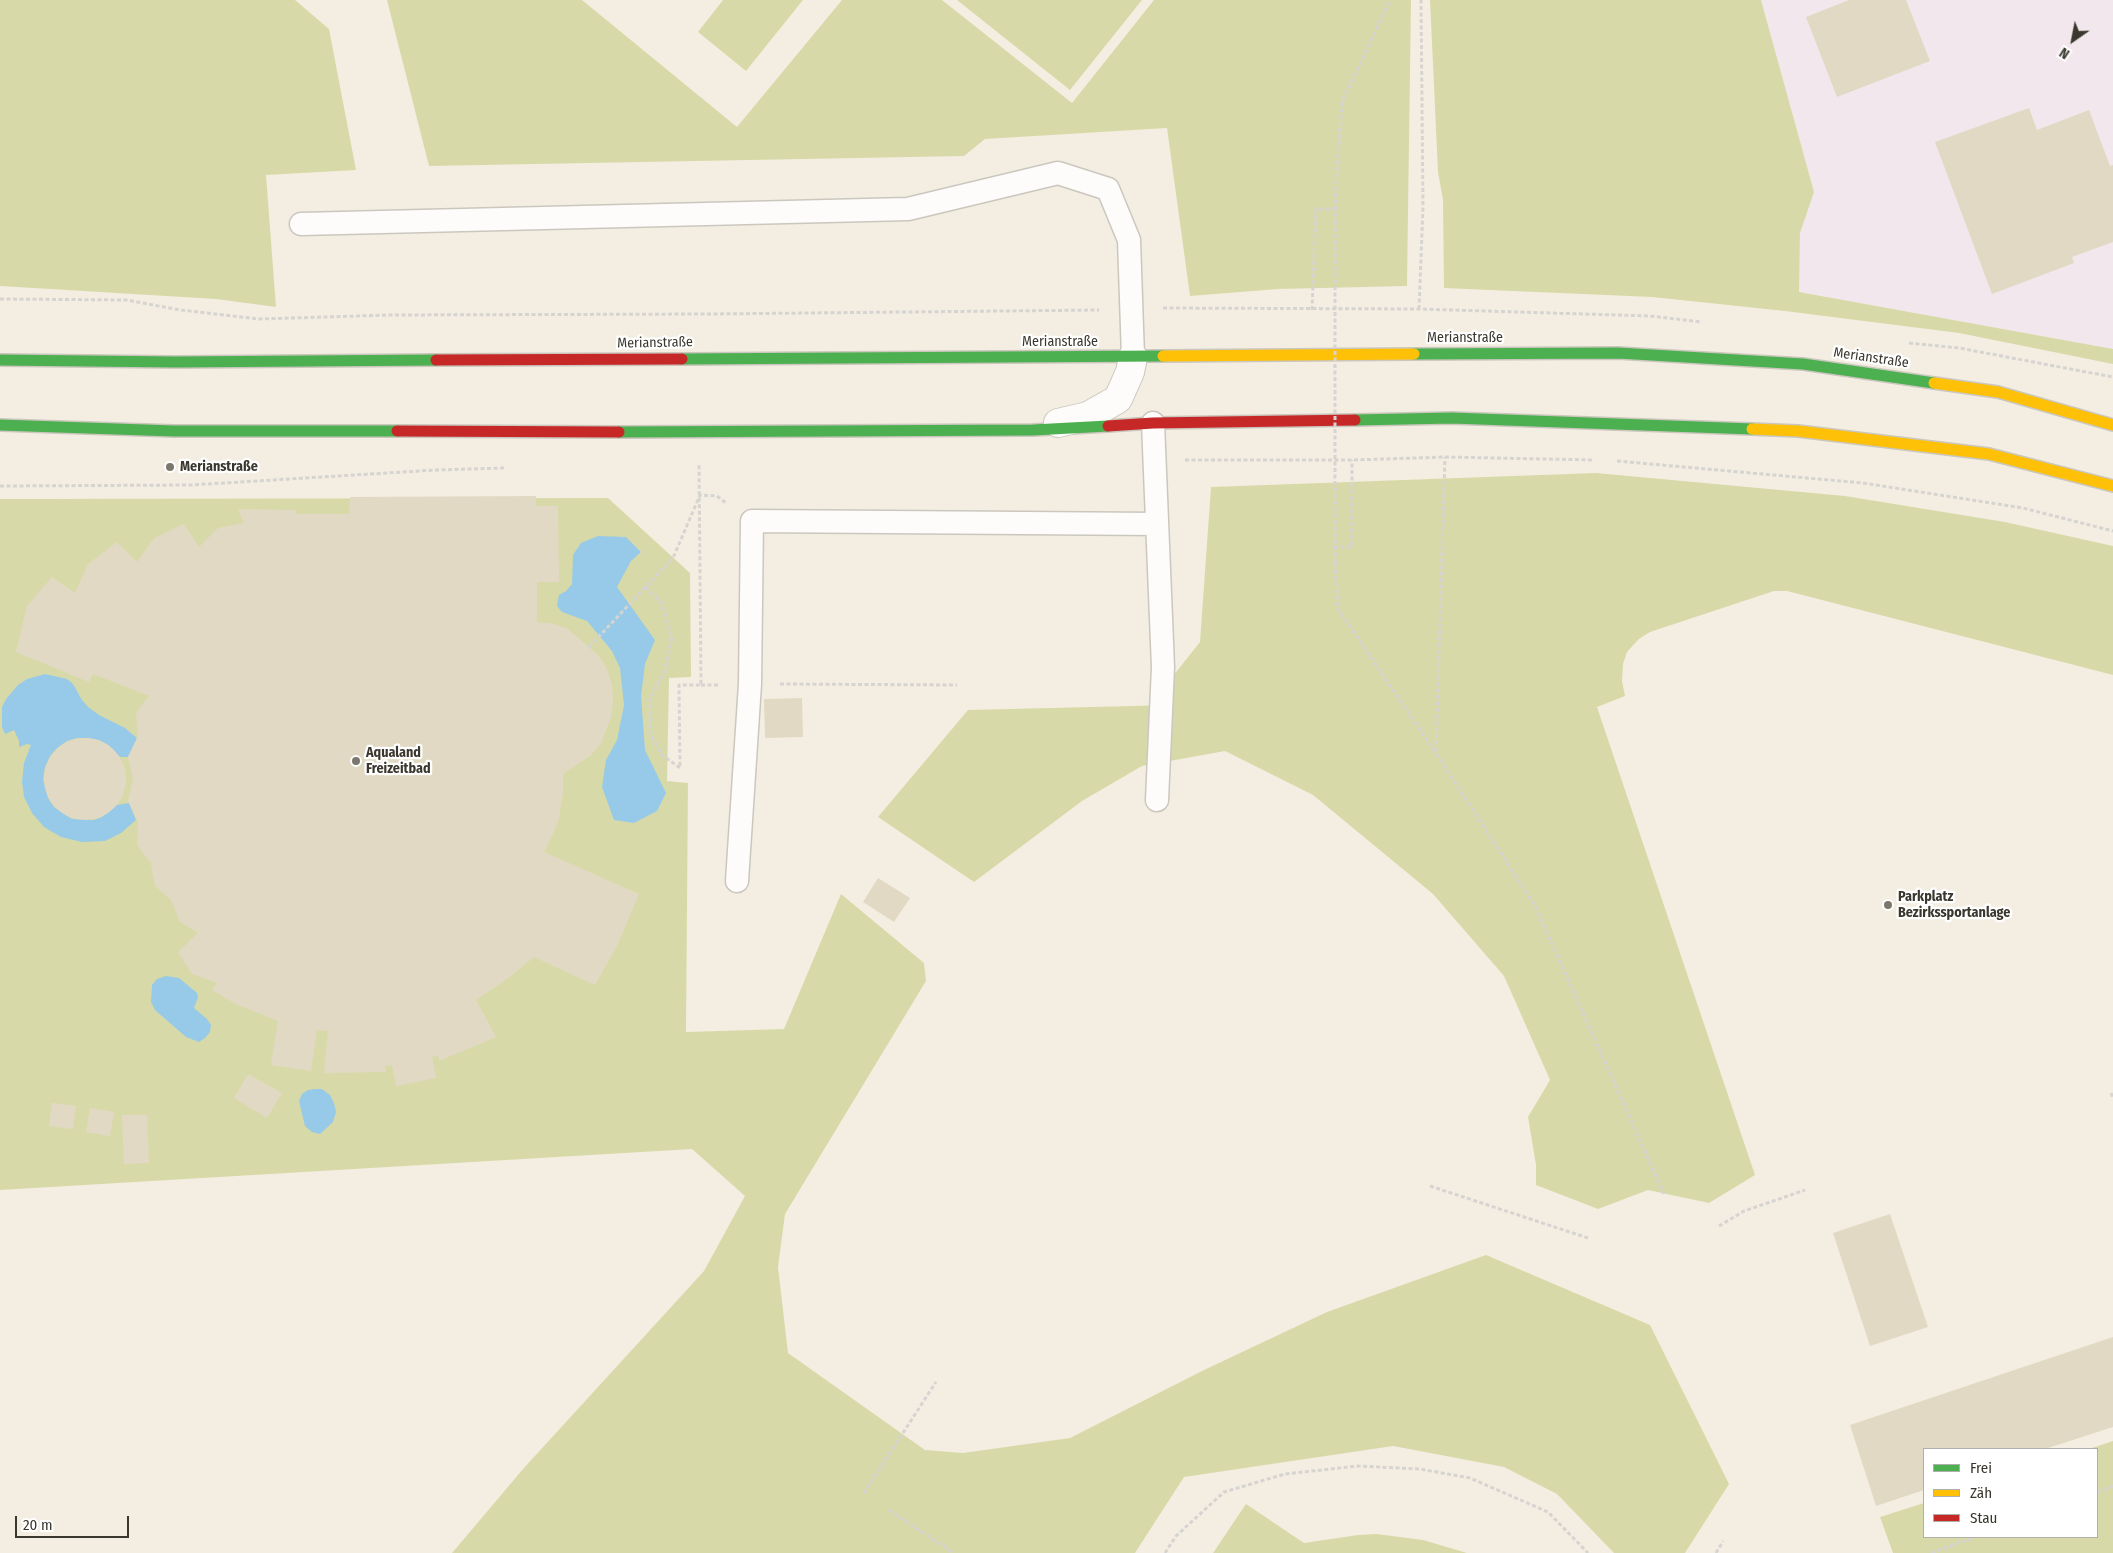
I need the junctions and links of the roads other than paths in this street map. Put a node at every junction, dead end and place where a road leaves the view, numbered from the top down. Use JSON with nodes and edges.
{"nodes":[{"id":1,"x":301,"y":224,"type":"dead end"},
{"id":2,"x":1133,"y":357,"type":"junction"},
{"id":3,"x":0,"y":360,"type":"edge"},
{"id":4,"x":1153,"y":423,"type":"junction"},
{"id":5,"x":0,"y":425,"type":"edge"},
{"id":6,"x":2113,"y":426,"type":"edge"},
{"id":7,"x":1033,"y":430,"type":"junction"},
{"id":8,"x":2113,"y":486,"type":"edge"},
{"id":9,"x":1157,"y":524,"type":"junction"},
{"id":10,"x":1157,"y":800,"type":"dead end"},
{"id":11,"x":737,"y":881,"type":"dead end"}],
"edges":[{"from":1,"to":2,"type":"lane"},
{"from":2,"to":3,"type":"main road","name":"Merianstraße"},
{"from":2,"to":6,"type":"main road","name":"Merianstraße"},
{"from":2,"to":7,"type":"street"},
{"from":4,"to":7,"type":"main road"},
{"from":4,"to":8,"type":"main road"},
{"from":4,"to":9,"type":"lane"},
{"from":5,"to":7,"type":"main road"},
{"from":9,"to":10,"type":"lane"},
{"from":9,"to":11,"type":"lane"}]}
